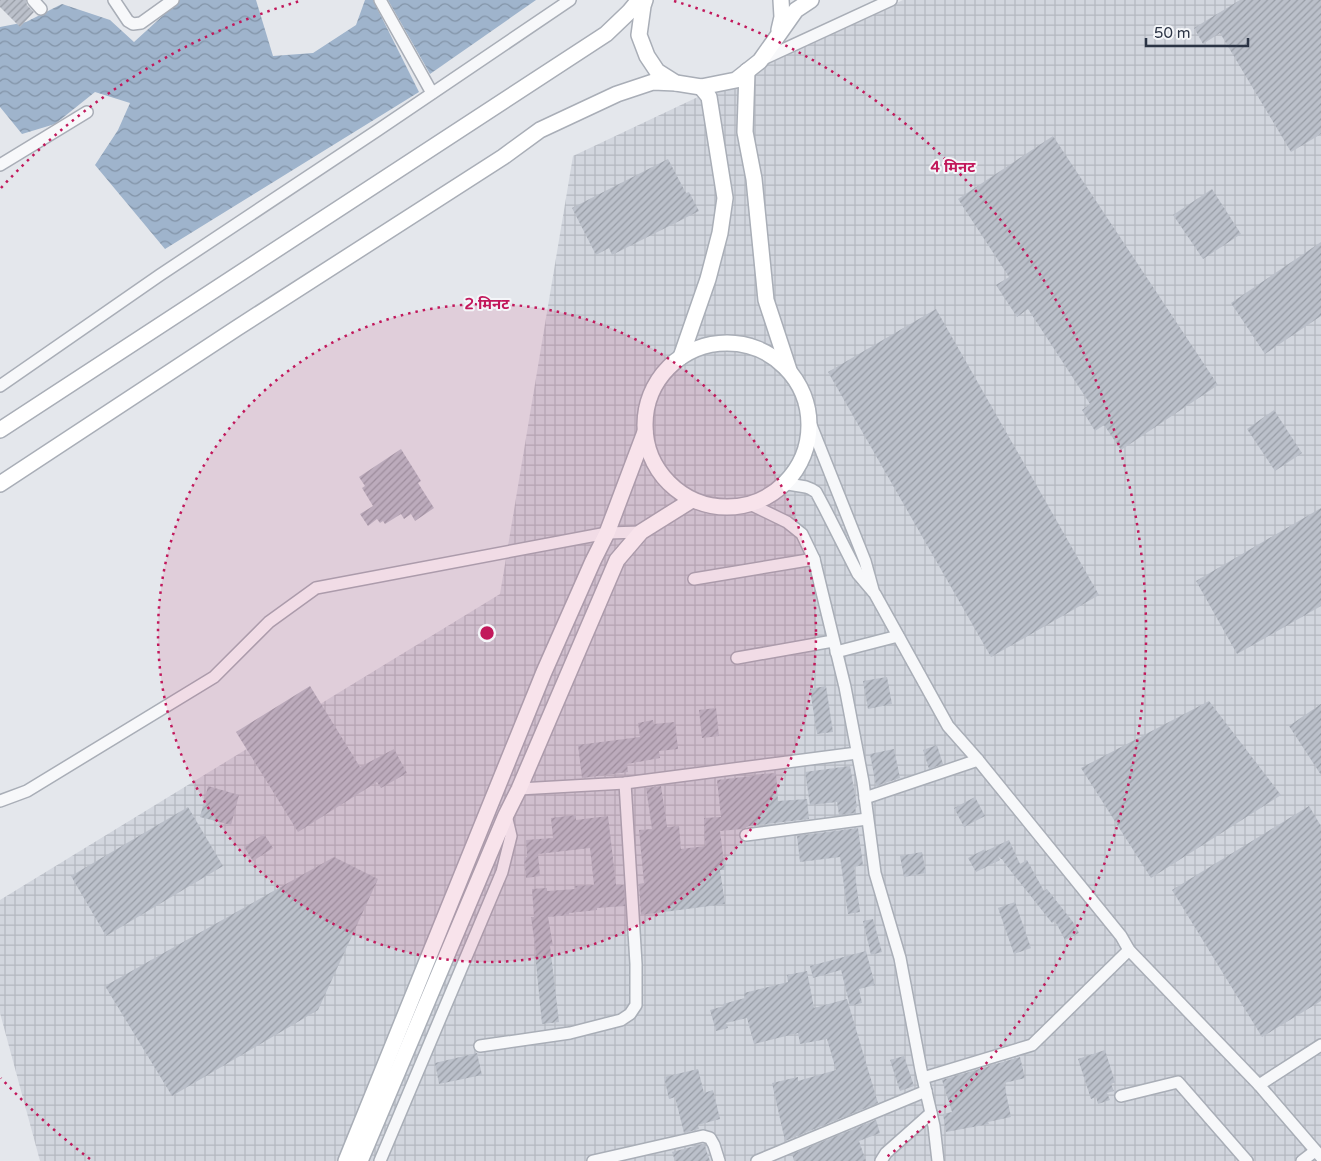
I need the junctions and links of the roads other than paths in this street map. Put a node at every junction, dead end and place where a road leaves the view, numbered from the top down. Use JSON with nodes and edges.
{"nodes":[{"id":1,"x":33,"y":0,"type":"edge"},
{"id":2,"x":114,"y":0,"type":"edge"},
{"id":3,"x":173,"y":0,"type":"edge"},
{"id":4,"x":380,"y":0,"type":"edge"},
{"id":5,"x":570,"y":0,"type":"edge"},
{"id":6,"x":639,"y":0,"type":"edge"},
{"id":7,"x":645,"y":0,"type":"edge"},
{"id":8,"x":780,"y":0,"type":"edge"},
{"id":9,"x":811,"y":0,"type":"edge"},
{"id":10,"x":891,"y":0,"type":"edge"},
{"id":11,"x":41,"y":9,"type":"dead end"},
{"id":12,"x":777,"y":36,"type":"junction"},
{"id":13,"x":760,"y":60,"type":"junction"},
{"id":14,"x":746,"y":71,"type":"junction"},
{"id":15,"x":676,"y":83,"type":"junction"},
{"id":16,"x":701,"y":87,"type":"junction"},
{"id":17,"x":432,"y":93,"type":"junction"},
{"id":18,"x":87,"y":112,"type":"dead end"},
{"id":19,"x":0,"y":165,"type":"edge"},
{"id":20,"x":681,"y":357,"type":"junction"},
{"id":21,"x":789,"y":370,"type":"junction"},
{"id":22,"x":0,"y":386,"type":"edge"},
{"id":23,"x":809,"y":420,"type":"junction"},
{"id":24,"x":0,"y":430,"type":"edge"},
{"id":25,"x":645,"y":432,"type":"junction"},
{"id":26,"x":0,"y":484,"type":"edge"},
{"id":27,"x":783,"y":486,"type":"junction"},
{"id":28,"x":692,"y":500,"type":"junction"},
{"id":29,"x":750,"y":504,"type":"junction"},
{"id":30,"x":640,"y":532,"type":"junction"},
{"id":31,"x":607,"y":533,"type":"junction"},
{"id":32,"x":814,"y":559,"type":"junction"},
{"id":33,"x":694,"y":579,"type":"dead end"},
{"id":34,"x":875,"y":594,"type":"junction"},
{"id":35,"x":898,"y":636,"type":"junction"},
{"id":36,"x":833,"y":641,"type":"junction"},
{"id":37,"x":836,"y":652,"type":"junction"},
{"id":38,"x":737,"y":658,"type":"dead end"},
{"id":39,"x":857,"y":753,"type":"junction"},
{"id":40,"x":978,"y":760,"type":"junction"},
{"id":41,"x":625,"y":783,"type":"junction"},
{"id":42,"x":518,"y":789,"type":"junction"},
{"id":43,"x":865,"y":798,"type":"junction"},
{"id":44,"x":0,"y":801,"type":"edge"},
{"id":45,"x":506,"y":815,"type":"junction"},
{"id":46,"x":867,"y":819,"type":"junction"},
{"id":47,"x":746,"y":835,"type":"dead end"},
{"id":48,"x":1129,"y":950,"type":"junction"},
{"id":49,"x":1321,"y":1045,"type":"edge"},
{"id":50,"x":480,"y":1046,"type":"dead end"},
{"id":51,"x":923,"y":1078,"type":"junction"},
{"id":52,"x":1259,"y":1085,"type":"junction"},
{"id":53,"x":926,"y":1091,"type":"junction"},
{"id":54,"x":1121,"y":1096,"type":"dead end"},
{"id":55,"x":931,"y":1113,"type":"junction"},
{"id":56,"x":1318,"y":1154,"type":"edge"},
{"id":57,"x":346,"y":1161,"type":"edge"},
{"id":58,"x":360,"y":1161,"type":"edge"},
{"id":59,"x":380,"y":1161,"type":"edge"},
{"id":60,"x":593,"y":1161,"type":"edge"},
{"id":61,"x":719,"y":1161,"type":"edge"},
{"id":62,"x":757,"y":1161,"type":"edge"},
{"id":63,"x":881,"y":1161,"type":"edge"},
{"id":64,"x":938,"y":1161,"type":"edge"},
{"id":65,"x":1247,"y":1161,"type":"edge"},
{"id":66,"x":1302,"y":1161,"type":"edge"}],
"edges":[{"from":1,"to":11,"type":"street"},
{"from":2,"to":3,"type":"street"},
{"from":4,"to":17,"type":"street"},
{"from":5,"to":17,"type":"street"},
{"from":6,"to":24,"type":"street"},
{"from":7,"to":15,"type":"street"},
{"from":8,"to":12,"type":"street"},
{"from":9,"to":12,"type":"street"},
{"from":10,"to":13,"type":"street"},
{"from":12,"to":13,"type":"street"},
{"from":13,"to":14,"type":"street"},
{"from":14,"to":16,"type":"street"},
{"from":14,"to":21,"type":"street"},
{"from":15,"to":16,"type":"street"},
{"from":15,"to":26,"type":"street"},
{"from":16,"to":20,"type":"street"},
{"from":17,"to":22,"type":"street"},
{"from":18,"to":19,"type":"street"},
{"from":20,"to":21,"type":"street"},
{"from":20,"to":25,"type":"street"},
{"from":21,"to":23,"type":"street"},
{"from":23,"to":27,"type":"street"},
{"from":23,"to":34,"type":"street"},
{"from":25,"to":28,"type":"street"},
{"from":25,"to":31,"type":"street"},
{"from":27,"to":29,"type":"street"},
{"from":27,"to":34,"type":"street"},
{"from":28,"to":29,"type":"street"},
{"from":28,"to":30,"type":"street"},
{"from":29,"to":32,"type":"street"},
{"from":30,"to":31,"type":"street"},
{"from":30,"to":42,"type":"street"},
{"from":31,"to":44,"type":"street"},
{"from":31,"to":57,"type":"street"},
{"from":32,"to":33,"type":"street"},
{"from":32,"to":36,"type":"street"},
{"from":34,"to":35,"type":"street"},
{"from":35,"to":37,"type":"street"},
{"from":35,"to":40,"type":"street"},
{"from":36,"to":37,"type":"street"},
{"from":36,"to":38,"type":"street"},
{"from":37,"to":39,"type":"street"},
{"from":39,"to":41,"type":"street"},
{"from":39,"to":43,"type":"street"},
{"from":40,"to":43,"type":"street"},
{"from":40,"to":48,"type":"street"},
{"from":41,"to":42,"type":"street"},
{"from":41,"to":50,"type":"street"},
{"from":42,"to":45,"type":"street"},
{"from":43,"to":46,"type":"street"},
{"from":45,"to":58,"type":"street"},
{"from":45,"to":59,"type":"street"},
{"from":46,"to":47,"type":"street"},
{"from":46,"to":51,"type":"street"},
{"from":48,"to":51,"type":"street"},
{"from":48,"to":52,"type":"street"},
{"from":49,"to":52,"type":"street"},
{"from":51,"to":53,"type":"street"},
{"from":52,"to":56,"type":"street"},
{"from":53,"to":55,"type":"street"},
{"from":53,"to":62,"type":"street"},
{"from":54,"to":65,"type":"street"},
{"from":55,"to":63,"type":"street"},
{"from":55,"to":64,"type":"street"},
{"from":56,"to":66,"type":"street"},
{"from":60,"to":61,"type":"street"}]}
